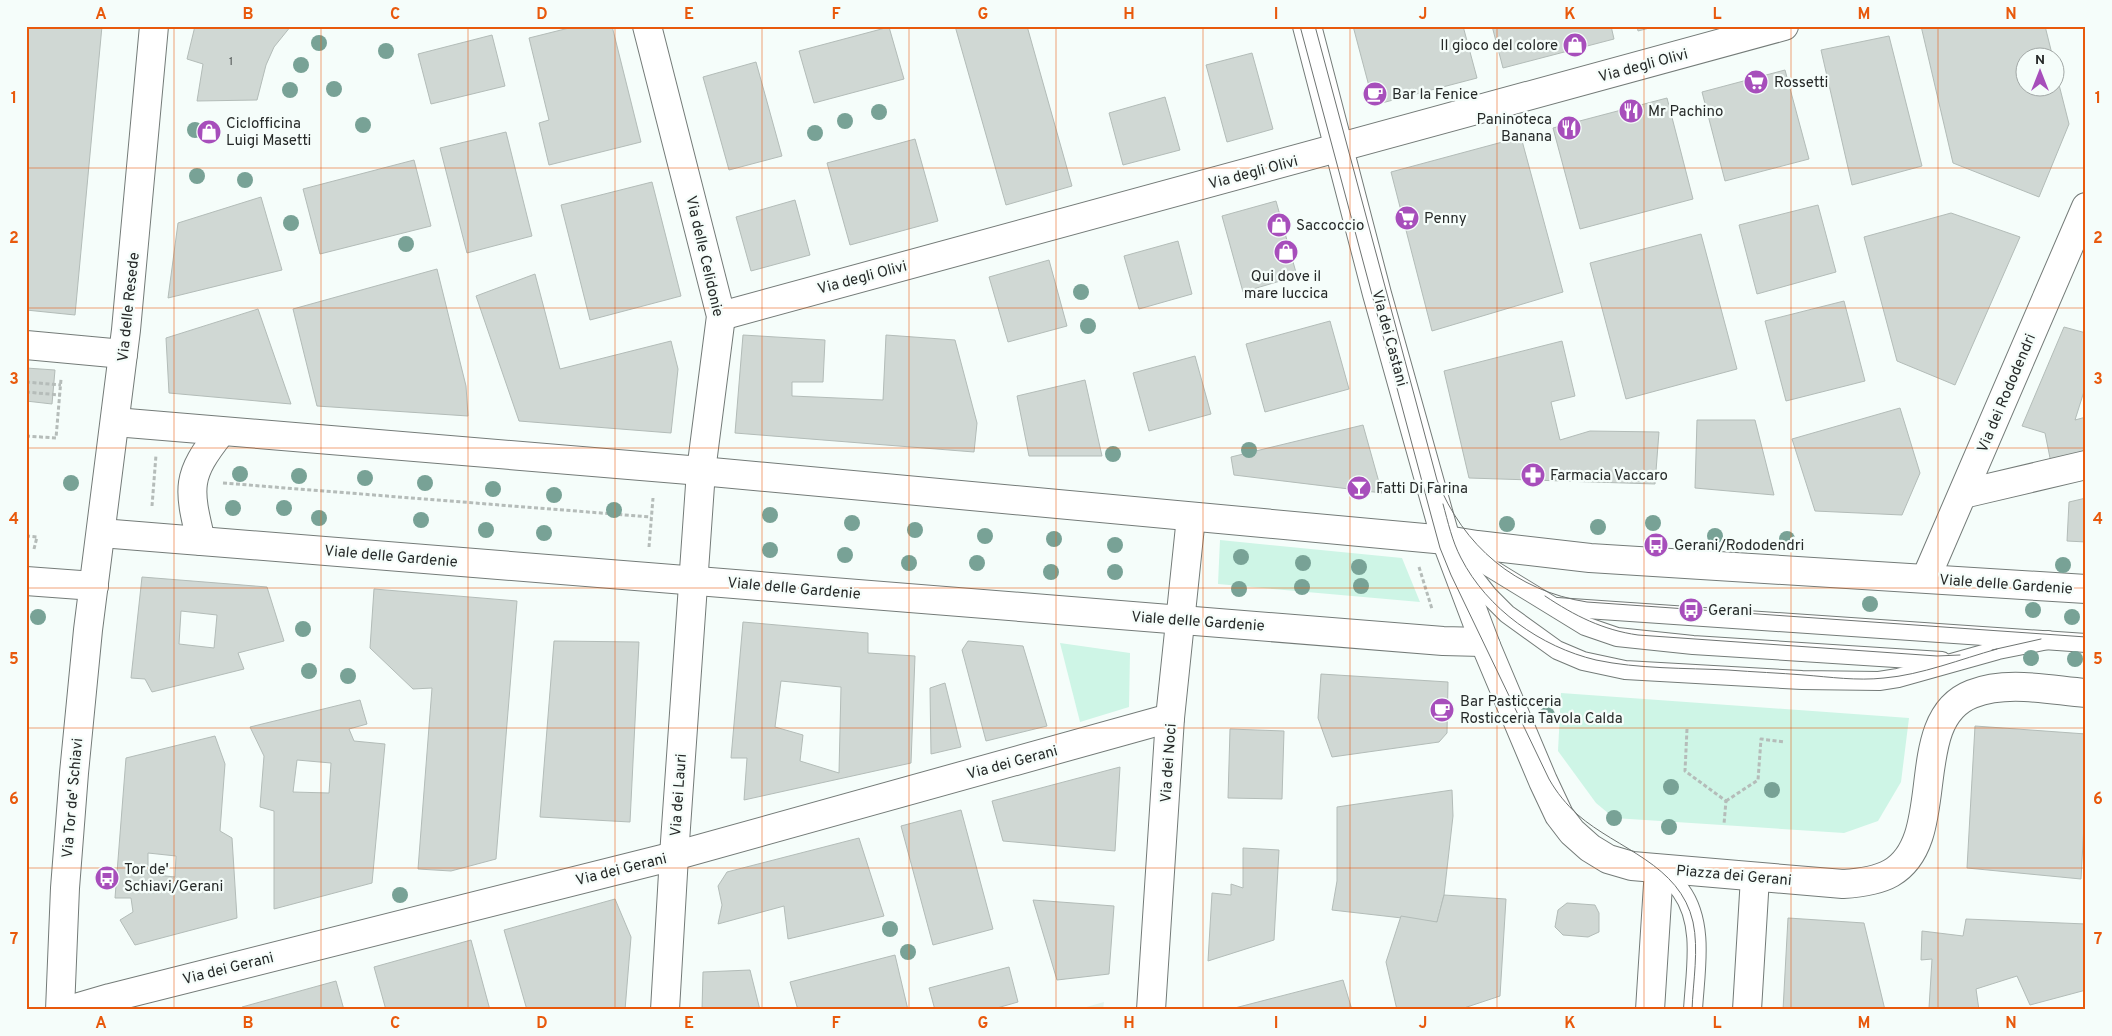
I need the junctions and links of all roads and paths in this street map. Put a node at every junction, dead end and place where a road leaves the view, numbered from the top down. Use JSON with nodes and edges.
{"nodes":[{"id":1,"x":154,"y":26,"type":"edge"},
{"id":2,"x":647,"y":26,"type":"edge"},
{"id":3,"x":1307,"y":26,"type":"edge"},
{"id":4,"x":1784,"y":26,"type":"edge"},
{"id":5,"x":1339,"y":148,"type":"junction"},
{"id":6,"x":2086,"y":207,"type":"edge"},
{"id":7,"x":721,"y":316,"type":"junction"},
{"id":8,"x":26,"y":344,"type":"edge"},
{"id":9,"x":123,"y":354,"type":"junction"},
{"id":10,"x":62,"y":372,"type":"dead end"},
{"id":11,"x":26,"y":382,"type":"edge"},
{"id":12,"x":61,"y":385,"type":"junction"},
{"id":13,"x":26,"y":392,"type":"edge"},
{"id":14,"x":60,"y":395,"type":"junction"},
{"id":15,"x":115,"y":422,"type":"junction"},
{"id":16,"x":220,"y":432,"type":"junction"},
{"id":17,"x":26,"y":436,"type":"edge"},
{"id":18,"x":157,"y":451,"type":"dead end"},
{"id":19,"x":2086,"y":465,"type":"edge"},
{"id":20,"x":702,"y":471,"type":"junction"},
{"id":21,"x":221,"y":483,"type":"dead end"},
{"id":22,"x":653,"y":491,"type":"dead end"},
{"id":23,"x":1963,"y":494,"type":"junction"},
{"id":24,"x":152,"y":516,"type":"dead end"},
{"id":25,"x":651,"y":517,"type":"junction"},
{"id":26,"x":1191,"y":517,"type":"junction"},
{"id":27,"x":101,"y":533,"type":"junction"},
{"id":28,"x":26,"y":536,"type":"edge"},
{"id":29,"x":201,"y":540,"type":"junction"},
{"id":30,"x":1446,"y":540,"type":"junction"},
{"id":31,"x":34,"y":549,"type":"dead end"},
{"id":32,"x":648,"y":554,"type":"dead end"},
{"id":33,"x":1418,"y":566,"type":"dead end"},
{"id":34,"x":1926,"y":578,"type":"junction"},
{"id":35,"x":694,"y":580,"type":"junction"},
{"id":36,"x":26,"y":581,"type":"edge"},
{"id":37,"x":94,"y":586,"type":"junction"},
{"id":38,"x":2086,"y":589,"type":"edge"},
{"id":39,"x":1554,"y":607,"type":"junction"},
{"id":40,"x":1435,"y":618,"type":"dead end"},
{"id":41,"x":1179,"y":620,"type":"junction"},
{"id":42,"x":2048,"y":640,"type":"junction"},
{"id":43,"x":2086,"y":643,"type":"edge"},
{"id":44,"x":1486,"y":646,"type":"junction"},
{"id":45,"x":1958,"y":662,"type":"junction"},
{"id":46,"x":2086,"y":692,"type":"edge"},
{"id":47,"x":1170,"y":718,"type":"junction"},
{"id":48,"x":1687,"y":729,"type":"dead end"},
{"id":49,"x":1784,"y":742,"type":"dead end"},
{"id":50,"x":1726,"y":801,"type":"junction"},
{"id":51,"x":1724,"y":824,"type":"dead end"},
{"id":52,"x":674,"y":856,"type":"junction"},
{"id":53,"x":1659,"y":869,"type":"junction"},
{"id":54,"x":1755,"y":877,"type":"junction"},
{"id":55,"x":60,"y":1010,"type":"edge"},
{"id":56,"x":69,"y":1010,"type":"edge"},
{"id":57,"x":665,"y":1010,"type":"edge"},
{"id":58,"x":1151,"y":1010,"type":"edge"},
{"id":59,"x":1650,"y":1010,"type":"edge"},
{"id":60,"x":1693,"y":1010,"type":"edge"},
{"id":61,"x":1747,"y":1010,"type":"edge"}],
"edges":[{"from":1,"to":9,"type":"street","name":"Via delle Resede"},
{"from":2,"to":7,"type":"street","name":"Via delle Celidonie"},
{"from":3,"to":5,"type":"street","name":"Via dei Castani"},
{"from":4,"to":5,"type":"street","name":"Via degli Olivi"},
{"from":5,"to":7,"type":"street","name":"Via degli Olivi"},
{"from":5,"to":30,"type":"street","name":"Via dei Castani"},
{"from":6,"to":23,"type":"street","name":"Via dei Rododendri"},
{"from":7,"to":20,"type":"street","name":"Via delle Celidonie"},
{"from":8,"to":9,"type":"street"},
{"from":9,"to":15,"type":"street","name":"Via delle Resede"},
{"from":10,"to":12,"type":"path"},
{"from":11,"to":12,"type":"path"},
{"from":12,"to":14,"type":"path"},
{"from":13,"to":14,"type":"path"},
{"from":14,"to":17,"type":"path"},
{"from":15,"to":16,"type":"street"},
{"from":15,"to":27,"type":"street","name":"Via delle Resede"},
{"from":16,"to":20,"type":"street"},
{"from":16,"to":29,"type":"street"},
{"from":18,"to":24,"type":"path"},
{"from":19,"to":23,"type":"street"},
{"from":20,"to":26,"type":"street"},
{"from":20,"to":35,"type":"street","name":"Via delle Celidonie"},
{"from":21,"to":25,"type":"path"},
{"from":22,"to":25,"type":"path"},
{"from":23,"to":34,"type":"street","name":"Via dei Rododendri"},
{"from":25,"to":32,"type":"path"},
{"from":26,"to":30,"type":"street"},
{"from":26,"to":41,"type":"street","name":"Via dei Noci"},
{"from":27,"to":29,"type":"street","name":"Viale delle Gardenie"},
{"from":27,"to":37,"type":"street","name":"Via delle Resede"},
{"from":28,"to":31,"type":"path"},
{"from":29,"to":35,"type":"street","name":"Viale delle Gardenie"},
{"from":30,"to":34,"type":"street"},
{"from":30,"to":39,"type":"lane"},
{"from":30,"to":44,"type":"street","name":"Via dei Castani"},
{"from":30,"to":45,"type":"lane"},
{"from":33,"to":40,"type":"path"},
{"from":34,"to":38,"type":"street","name":"Viale delle Gardenie"},
{"from":35,"to":41,"type":"street","name":"Viale delle Gardenie"},
{"from":35,"to":52,"type":"street","name":"Via dei Lauri"},
{"from":36,"to":37,"type":"street"},
{"from":37,"to":55,"type":"street","name":"Via Tor de' Schiavi"},
{"from":39,"to":42,"type":"lane"},
{"from":39,"to":45,"type":"lane"},
{"from":41,"to":44,"type":"street","name":"Viale delle Gardenie"},
{"from":41,"to":47,"type":"street","name":"Via dei Noci"},
{"from":42,"to":43,"type":"lane"},
{"from":42,"to":45,"type":"lane"},
{"from":44,"to":53,"type":"street","name":"Piazza dei Gerani"},
{"from":46,"to":54,"type":"street","name":"Piazza dei Gerani"},
{"from":47,"to":52,"type":"street","name":"Via dei Gerani"},
{"from":47,"to":58,"type":"street","name":"Via dei Noci"},
{"from":48,"to":50,"type":"path"},
{"from":49,"to":50,"type":"path"},
{"from":50,"to":51,"type":"path"},
{"from":52,"to":56,"type":"street","name":"Via dei Gerani"},
{"from":52,"to":57,"type":"street","name":"Via dei Lauri"},
{"from":53,"to":54,"type":"street","name":"Piazza dei Gerani"},
{"from":53,"to":59,"type":"street"},
{"from":53,"to":60,"type":"lane"},
{"from":54,"to":61,"type":"street"}]}
